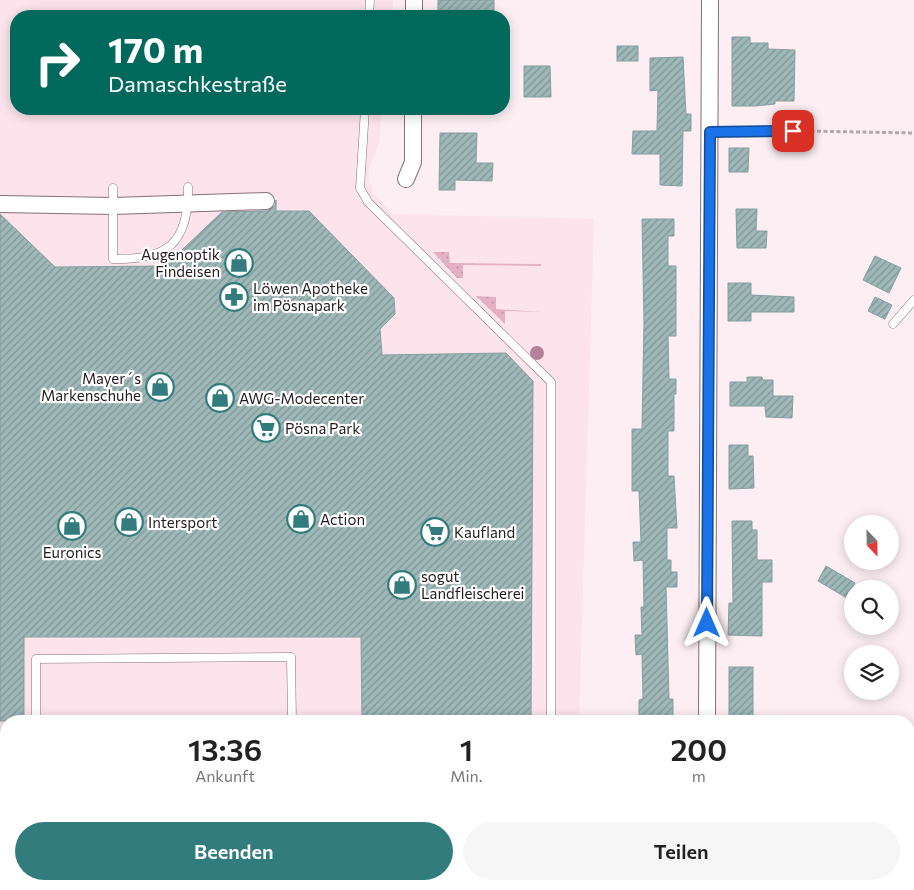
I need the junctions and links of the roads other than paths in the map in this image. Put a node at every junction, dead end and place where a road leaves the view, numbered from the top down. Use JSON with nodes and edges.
{"nodes":[{"id":1,"x":710,"y":0,"type":"edge"},
{"id":2,"x":365,"y":115,"type":"edge"},
{"id":3,"x":413,"y":115,"type":"edge"},
{"id":4,"x":793,"y":131,"type":"road end"},
{"id":5,"x":710,"y":132,"type":"junction"},
{"id":6,"x":406,"y":178,"type":"dead end"},
{"id":7,"x":113,"y":188,"type":"dead end"},
{"id":8,"x":188,"y":196,"type":"junction"},
{"id":9,"x":266,"y":201,"type":"dead end"},
{"id":10,"x":0,"y":204,"type":"edge"},
{"id":11,"x":113,"y":206,"type":"junction"},
{"id":12,"x":914,"y":300,"type":"edge"},
{"id":13,"x":893,"y":324,"type":"dead end"},
{"id":14,"x":36,"y":715,"type":"edge"},
{"id":15,"x":292,"y":715,"type":"edge"},
{"id":16,"x":551,"y":715,"type":"edge"},
{"id":17,"x":707,"y":715,"type":"edge"}],
"edges":[{"from":1,"to":5,"type":"street"},
{"from":2,"to":16,"type":"lane"},
{"from":3,"to":6,"type":"street"},
{"from":4,"to":5,"type":"lane"},
{"from":5,"to":17,"type":"street"},
{"from":7,"to":11,"type":"lane"},
{"from":8,"to":9,"type":"street"},
{"from":8,"to":11,"type":"street"},
{"from":8,"to":11,"type":"lane"},
{"from":10,"to":11,"type":"street"},
{"from":12,"to":13,"type":"lane"},
{"from":14,"to":15,"type":"lane"}]}
